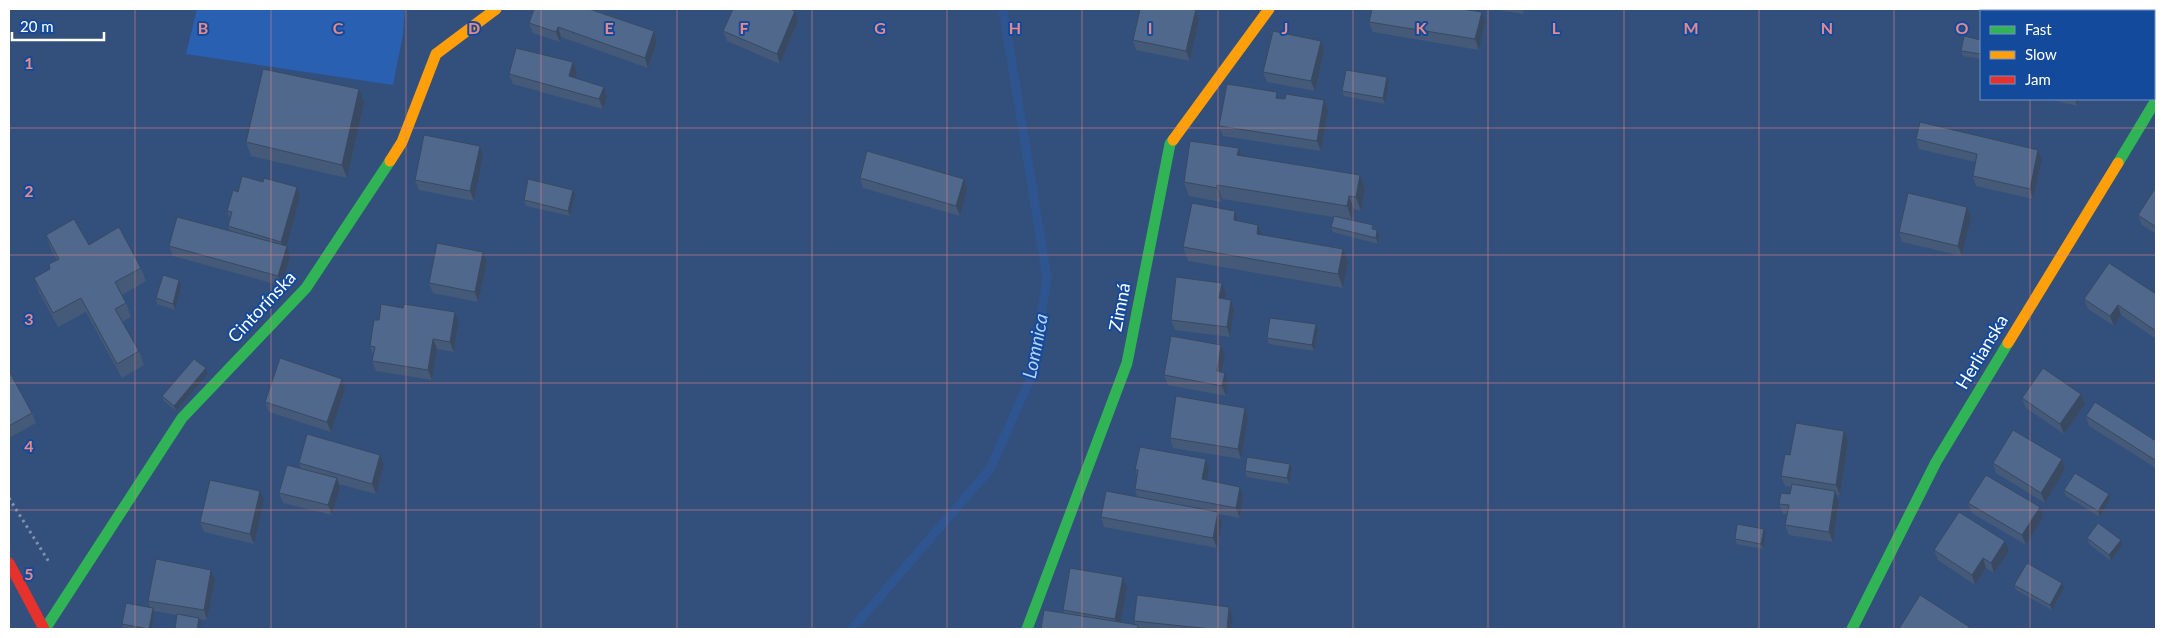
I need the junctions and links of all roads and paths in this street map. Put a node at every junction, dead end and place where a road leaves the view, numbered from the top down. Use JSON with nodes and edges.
{"nodes":[{"id":1,"x":496,"y":9,"type":"edge"},
{"id":2,"x":1269,"y":9,"type":"edge"},
{"id":3,"x":2156,"y":100,"type":"edge"},
{"id":4,"x":9,"y":498,"type":"edge"},
{"id":5,"x":49,"y":562,"type":"dead end"},
{"id":6,"x":9,"y":563,"type":"edge"},
{"id":7,"x":44,"y":629,"type":"edge"},
{"id":8,"x":1027,"y":629,"type":"edge"},
{"id":9,"x":1852,"y":629,"type":"edge"}],
"edges":[{"from":1,"to":7,"type":"street","name":"Cintorínska"},
{"from":2,"to":8,"type":"street","name":"Zimná"},
{"from":3,"to":9,"type":"street","name":"Herlianska"},
{"from":4,"to":5,"type":"path"},
{"from":6,"to":7,"type":"street"}]}
